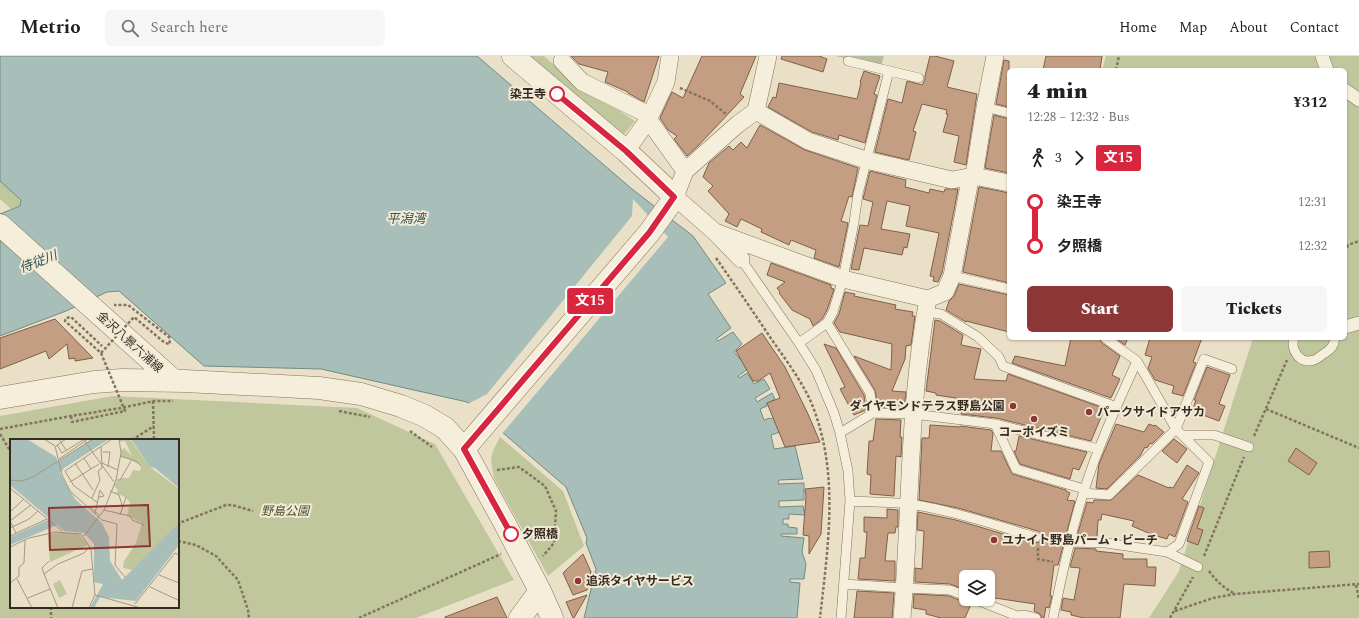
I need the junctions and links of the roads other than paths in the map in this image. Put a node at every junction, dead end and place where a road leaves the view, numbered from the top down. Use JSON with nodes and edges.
{"nodes":[{"id":1,"x":513,"y":56,"type":"edge"},
{"id":2,"x":670,"y":56,"type":"edge"},
{"id":3,"x":768,"y":56,"type":"edge"},
{"id":4,"x":995,"y":56,"type":"edge"},
{"id":5,"x":1322,"y":56,"type":"edge"},
{"id":6,"x":562,"y":61,"type":"dead end"},
{"id":7,"x":848,"y":61,"type":"dead end"},
{"id":8,"x":1326,"y":68,"type":"edge"},
{"id":9,"x":889,"y":71,"type":"junction"},
{"id":10,"x":918,"y":78,"type":"dead end"},
{"id":11,"x":1347,"y":91,"type":"edge"},
{"id":12,"x":1359,"y":100,"type":"edge"},
{"id":13,"x":985,"y":108,"type":"junction"},
{"id":14,"x":756,"y":111,"type":"junction"},
{"id":15,"x":1007,"y":113,"type":"edge"},
{"id":16,"x":648,"y":120,"type":"junction"},
{"id":17,"x":626,"y":151,"type":"junction"},
{"id":18,"x":866,"y":160,"type":"junction"},
{"id":19,"x":685,"y":171,"type":"junction"},
{"id":20,"x":971,"y":176,"type":"junction"},
{"id":21,"x":1007,"y":183,"type":"edge"},
{"id":22,"x":674,"y":197,"type":"junction"},
{"id":23,"x":0,"y":225,"type":"edge"},
{"id":24,"x":715,"y":232,"type":"junction"},
{"id":25,"x":740,"y":259,"type":"joint"},
{"id":26,"x":952,"y":276,"type":"junction"},
{"id":27,"x":843,"y":279,"type":"junction"},
{"id":28,"x":1007,"y":289,"type":"edge"},
{"id":29,"x":926,"y":305,"type":"junction"},
{"id":30,"x":826,"y":323,"type":"junction"},
{"id":31,"x":1359,"y":323,"type":"edge"},
{"id":32,"x":1347,"y":326,"type":"edge"},
{"id":33,"x":1108,"y":340,"type":"edge"},
{"id":34,"x":1293,"y":340,"type":"edge"},
{"id":35,"x":1334,"y":340,"type":"edge"},
{"id":36,"x":799,"y":343,"type":"junction"},
{"id":37,"x":1137,"y":361,"type":"junction"},
{"id":38,"x":1232,"y":369,"type":"dead end"},
{"id":39,"x":175,"y":391,"type":"junction"},
{"id":40,"x":0,"y":398,"type":"edge"},
{"id":41,"x":1117,"y":407,"type":"junction"},
{"id":42,"x":873,"y":413,"type":"junction"},
{"id":43,"x":913,"y":414,"type":"junction"},
{"id":44,"x":995,"y":424,"type":"junction"},
{"id":45,"x":1179,"y":432,"type":"junction"},
{"id":46,"x":840,"y":433,"type":"junction"},
{"id":47,"x":1249,"y":447,"type":"road end"},
{"id":48,"x":464,"y":449,"type":"junction"},
{"id":49,"x":1099,"y":449,"type":"junction"},
{"id":50,"x":1084,"y":491,"type":"junction"},
{"id":51,"x":850,"y":501,"type":"junction"},
{"id":52,"x":908,"y":504,"type":"junction"},
{"id":53,"x":1036,"y":537,"type":"road end"},
{"id":54,"x":1070,"y":542,"type":"junction"},
{"id":55,"x":1167,"y":552,"type":"junction"},
{"id":56,"x":1198,"y":567,"type":"road end"},
{"id":57,"x":844,"y":584,"type":"junction"},
{"id":58,"x":904,"y":588,"type":"junction"},
{"id":59,"x":540,"y":591,"type":"junction"},
{"id":60,"x":959,"y":593,"type":"edge"},
{"id":61,"x":992,"y":606,"type":"edge"},
{"id":62,"x":520,"y":618,"type":"edge"},
{"id":63,"x":552,"y":618,"type":"edge"},
{"id":64,"x":841,"y":618,"type":"edge"},
{"id":65,"x":902,"y":618,"type":"edge"},
{"id":66,"x":1036,"y":618,"type":"edge"},
{"id":67,"x":1053,"y":618,"type":"edge"}],
"edges":[{"from":1,"to":17,"type":"street"},
{"from":2,"to":16,"type":"street"},
{"from":3,"to":14,"type":"street"},
{"from":4,"to":13,"type":"street"},
{"from":5,"to":8,"type":"street"},
{"from":6,"to":16,"type":"street"},
{"from":7,"to":9,"type":"lane"},
{"from":9,"to":10,"type":"lane"},
{"from":9,"to":18,"type":"lane"},
{"from":11,"to":12,"type":"street"},
{"from":13,"to":15,"type":"lane"},
{"from":13,"to":20,"type":"street"},
{"from":14,"to":18,"type":"street"},
{"from":14,"to":19,"type":"street"},
{"from":16,"to":17,"type":"street"},
{"from":16,"to":19,"type":"street"},
{"from":17,"to":22,"type":"street"},
{"from":18,"to":20,"type":"street"},
{"from":18,"to":27,"type":"lane"},
{"from":19,"to":22,"type":"street"},
{"from":20,"to":21,"type":"street"},
{"from":20,"to":26,"type":"street"},
{"from":22,"to":24,"type":"street"},
{"from":22,"to":48,"type":"street"},
{"from":23,"to":39,"type":"street","name":"金沢八景六浦線"},
{"from":24,"to":25,"type":"street"},
{"from":24,"to":27,"type":"street"},
{"from":25,"to":36,"type":"lane"},
{"from":26,"to":28,"type":"lane"},
{"from":26,"to":29,"type":"street"},
{"from":27,"to":29,"type":"street"},
{"from":27,"to":30,"type":"lane"},
{"from":29,"to":41,"type":"lane"},
{"from":29,"to":43,"type":"street"},
{"from":30,"to":36,"type":"lane"},
{"from":30,"to":42,"type":"lane"},
{"from":31,"to":32,"type":"street"},
{"from":33,"to":37,"type":"lane"},
{"from":34,"to":35,"type":"lane"},
{"from":36,"to":46,"type":"lane"},
{"from":37,"to":41,"type":"lane"},
{"from":37,"to":45,"type":"lane"},
{"from":38,"to":45,"type":"lane"},
{"from":39,"to":40,"type":"street"},
{"from":39,"to":48,"type":"street"},
{"from":41,"to":49,"type":"lane"},
{"from":42,"to":43,"type":"lane"},
{"from":42,"to":46,"type":"lane"},
{"from":43,"to":44,"type":"lane"},
{"from":43,"to":52,"type":"street"},
{"from":44,"to":49,"type":"lane"},
{"from":44,"to":50,"type":"lane"},
{"from":45,"to":47,"type":"lane"},
{"from":45,"to":50,"type":"lane"},
{"from":45,"to":55,"type":"lane"},
{"from":46,"to":51,"type":"lane"},
{"from":48,"to":59,"type":"street"},
{"from":49,"to":50,"type":"lane"},
{"from":50,"to":54,"type":"lane"},
{"from":51,"to":52,"type":"lane"},
{"from":51,"to":57,"type":"lane"},
{"from":52,"to":53,"type":"lane"},
{"from":52,"to":58,"type":"street"},
{"from":54,"to":55,"type":"lane"},
{"from":54,"to":67,"type":"lane"},
{"from":55,"to":56,"type":"lane"},
{"from":57,"to":58,"type":"lane"},
{"from":57,"to":64,"type":"lane"},
{"from":58,"to":60,"type":"lane"},
{"from":58,"to":65,"type":"street"},
{"from":59,"to":62,"type":"street"},
{"from":59,"to":63,"type":"street"},
{"from":61,"to":66,"type":"lane"}]}
